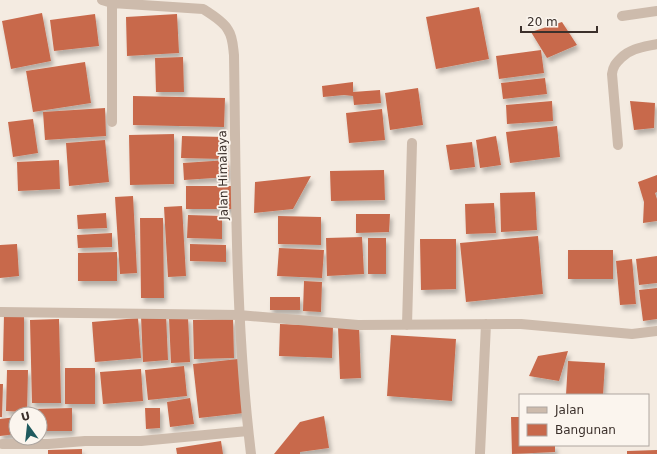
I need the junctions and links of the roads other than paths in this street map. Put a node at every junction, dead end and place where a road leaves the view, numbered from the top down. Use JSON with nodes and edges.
{"nodes":[{"id":1,"x":102,"y":0,"type":"edge"},
{"id":2,"x":112,"y":3,"type":"junction"},
{"id":3,"x":657,"y":11,"type":"edge"},
{"id":4,"x":622,"y":16,"type":"dead end"},
{"id":5,"x":657,"y":44,"type":"edge"},
{"id":6,"x":112,"y":122,"type":"dead end"},
{"id":7,"x":412,"y":143,"type":"dead end"},
{"id":8,"x":618,"y":145,"type":"dead end"},
{"id":9,"x":0,"y":312,"type":"edge"},
{"id":10,"x":239,"y":315,"type":"junction"},
{"id":11,"x":486,"y":324,"type":"junction"},
{"id":12,"x":407,"y":325,"type":"junction"},
{"id":13,"x":657,"y":331,"type":"edge"},
{"id":14,"x":248,"y":431,"type":"junction"},
{"id":15,"x":2,"y":444,"type":"dead end"},
{"id":16,"x":480,"y":453,"type":"dead end"},
{"id":17,"x":251,"y":454,"type":"edge"}],
"edges":[{"from":1,"to":2,"type":"street","name":"Jalan Himalaya"},
{"from":2,"to":6,"type":"street"},
{"from":2,"to":10,"type":"street","name":"Jalan Himalaya"},
{"from":3,"to":4,"type":"street"},
{"from":5,"to":8,"type":"street"},
{"from":7,"to":12,"type":"street"},
{"from":9,"to":10,"type":"street"},
{"from":10,"to":12,"type":"street"},
{"from":10,"to":14,"type":"street","name":"Jalan Himalaya"},
{"from":11,"to":12,"type":"street"},
{"from":11,"to":13,"type":"street"},
{"from":11,"to":16,"type":"street"},
{"from":14,"to":15,"type":"street"},
{"from":14,"to":17,"type":"street","name":"Jalan Himalaya"}]}
